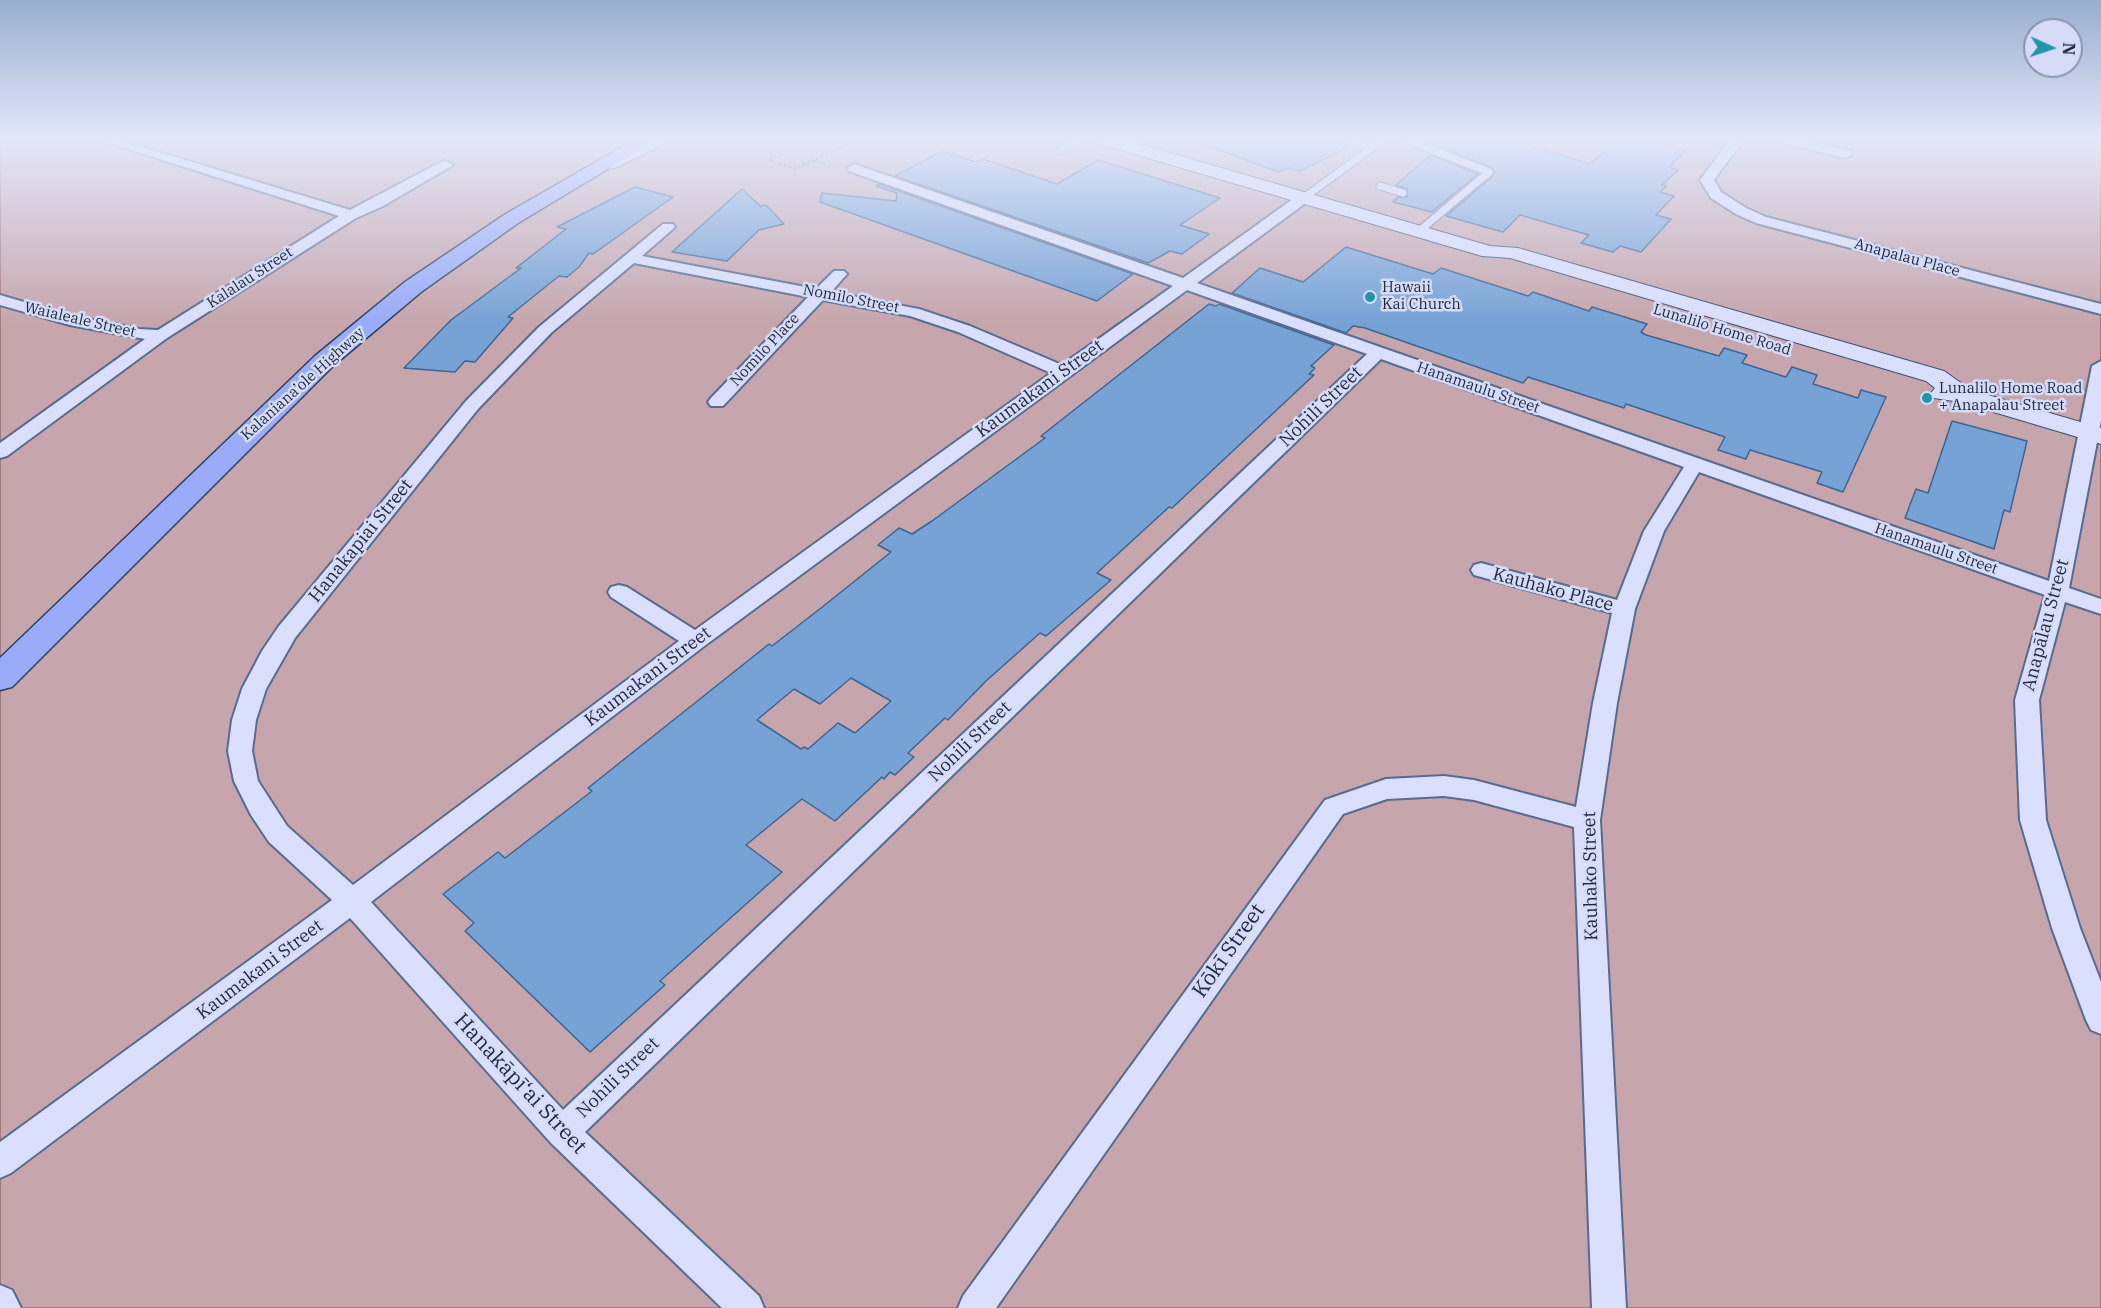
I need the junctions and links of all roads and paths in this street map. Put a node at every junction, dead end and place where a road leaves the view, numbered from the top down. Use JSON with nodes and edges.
{"nodes":[{"id":1,"x":305,"y":201,"type":"edge"},
{"id":2,"x":378,"y":201,"type":"edge"},
{"id":3,"x":541,"y":201,"type":"edge"},
{"id":4,"x":950,"y":201,"type":"edge"},
{"id":5,"x":1299,"y":201,"type":"edge"},
{"id":6,"x":1309,"y":201,"type":"edge"},
{"id":7,"x":1455,"y":201,"type":"edge"},
{"id":8,"x":1725,"y":201,"type":"edge"},
{"id":9,"x":1435,"y":202,"type":"dead end"},
{"id":10,"x":1449,"y":206,"type":"junction"},
{"id":11,"x":351,"y":215,"type":"junction"},
{"id":12,"x":668,"y":227,"type":"dead end"},
{"id":13,"x":1418,"y":232,"type":"junction"},
{"id":14,"x":629,"y":258,"type":"junction"},
{"id":15,"x":839,"y":274,"type":"dead end"},
{"id":16,"x":1187,"y":283,"type":"junction"},
{"id":17,"x":819,"y":293,"type":"junction"},
{"id":18,"x":0,"y":300,"type":"edge"},
{"id":19,"x":2101,"y":309,"type":"edge"},
{"id":20,"x":161,"y":335,"type":"junction"},
{"id":21,"x":1378,"y":353,"type":"junction"},
{"id":22,"x":2101,"y":366,"type":"edge"},
{"id":23,"x":1063,"y":372,"type":"junction"},
{"id":24,"x":717,"y":402,"type":"dead end"},
{"id":25,"x":2096,"y":434,"type":"edge"},
{"id":26,"x":0,"y":452,"type":"edge"},
{"id":27,"x":1695,"y":464,"type":"junction"},
{"id":28,"x":1481,"y":570,"type":"dead end"},
{"id":29,"x":619,"y":592,"type":"dead end"},
{"id":30,"x":2057,"y":592,"type":"junction"},
{"id":31,"x":2101,"y":607,"type":"edge"},
{"id":32,"x":1624,"y":609,"type":"junction"},
{"id":33,"x":695,"y":640,"type":"junction"},
{"id":34,"x":0,"y":678,"type":"edge"},
{"id":35,"x":1587,"y":820,"type":"junction"},
{"id":36,"x":352,"y":901,"type":"junction"},
{"id":37,"x":2101,"y":1020,"type":"edge"},
{"id":38,"x":562,"y":1132,"type":"junction"},
{"id":39,"x":0,"y":1162,"type":"edge"},
{"id":40,"x":0,"y":1302,"type":"edge"},
{"id":41,"x":4,"y":1308,"type":"edge"},
{"id":42,"x":747,"y":1308,"type":"edge"},
{"id":43,"x":975,"y":1308,"type":"edge"},
{"id":44,"x":1610,"y":1308,"type":"edge"}],
"edges":[{"from":1,"to":11,"type":"street"},
{"from":2,"to":11,"type":"street","name":"Kalalau Street"},
{"from":3,"to":34,"type":"main road","name":"Kalaniana’ole Highway"},
{"from":4,"to":16,"type":"street","name":"Hanamaulu Street"},
{"from":5,"to":16,"type":"street","name":"Kaumakani Street"},
{"from":6,"to":13,"type":"main road","name":"Lunalilo Home Road"},
{"from":7,"to":10,"type":"lane"},
{"from":8,"to":19,"type":"street","name":"Anapalau Place"},
{"from":9,"to":10,"type":"lane"},
{"from":10,"to":13,"type":"lane"},
{"from":11,"to":20,"type":"street","name":"Kalalau Street"},
{"from":12,"to":14,"type":"street","name":"Hanakapiai Street"},
{"from":13,"to":25,"type":"main road","name":"Lunalilo Home Road"},
{"from":14,"to":17,"type":"street","name":"Nomilo Street"},
{"from":14,"to":36,"type":"street","name":"Hanakapiai Street"},
{"from":15,"to":17,"type":"street","name":"Nomilo Place"},
{"from":16,"to":21,"type":"street","name":"Hanamaulu Street"},
{"from":16,"to":23,"type":"street","name":"Kaumakani Street"},
{"from":17,"to":23,"type":"street","name":"Nomilo Street"},
{"from":17,"to":24,"type":"street","name":"Nomilo Place"},
{"from":18,"to":20,"type":"street","name":"Waialeale Street"},
{"from":20,"to":26,"type":"street","name":"Kalalau Street"},
{"from":21,"to":27,"type":"street","name":"Hanamaulu Street"},
{"from":21,"to":38,"type":"street","name":"Nohili Street"},
{"from":22,"to":25,"type":"street","name":"Anapālau Street"},
{"from":23,"to":33,"type":"street","name":"Kaumakani Street"},
{"from":25,"to":30,"type":"street","name":"Anapālau Street"},
{"from":27,"to":30,"type":"street","name":"Hanamaulu Street"},
{"from":27,"to":32,"type":"street","name":"Kauhako Street"},
{"from":28,"to":32,"type":"street","name":"Kauhako Place"},
{"from":29,"to":33,"type":"street"},
{"from":30,"to":31,"type":"street","name":"Hanamaulu Street"},
{"from":30,"to":37,"type":"street","name":"Anapālau Street"},
{"from":32,"to":35,"type":"street","name":"Kauhako Street"},
{"from":33,"to":36,"type":"street","name":"Kaumakani Street"},
{"from":35,"to":43,"type":"street","name":"Kōkī Street"},
{"from":35,"to":44,"type":"street","name":"Kauhako Street"},
{"from":36,"to":38,"type":"street","name":"Hanakāpī‘ai Street"},
{"from":36,"to":39,"type":"street","name":"Kaumakani Street"},
{"from":38,"to":42,"type":"street","name":"Hanakāpī‘ai Street"},
{"from":40,"to":41,"type":"street"}]}
